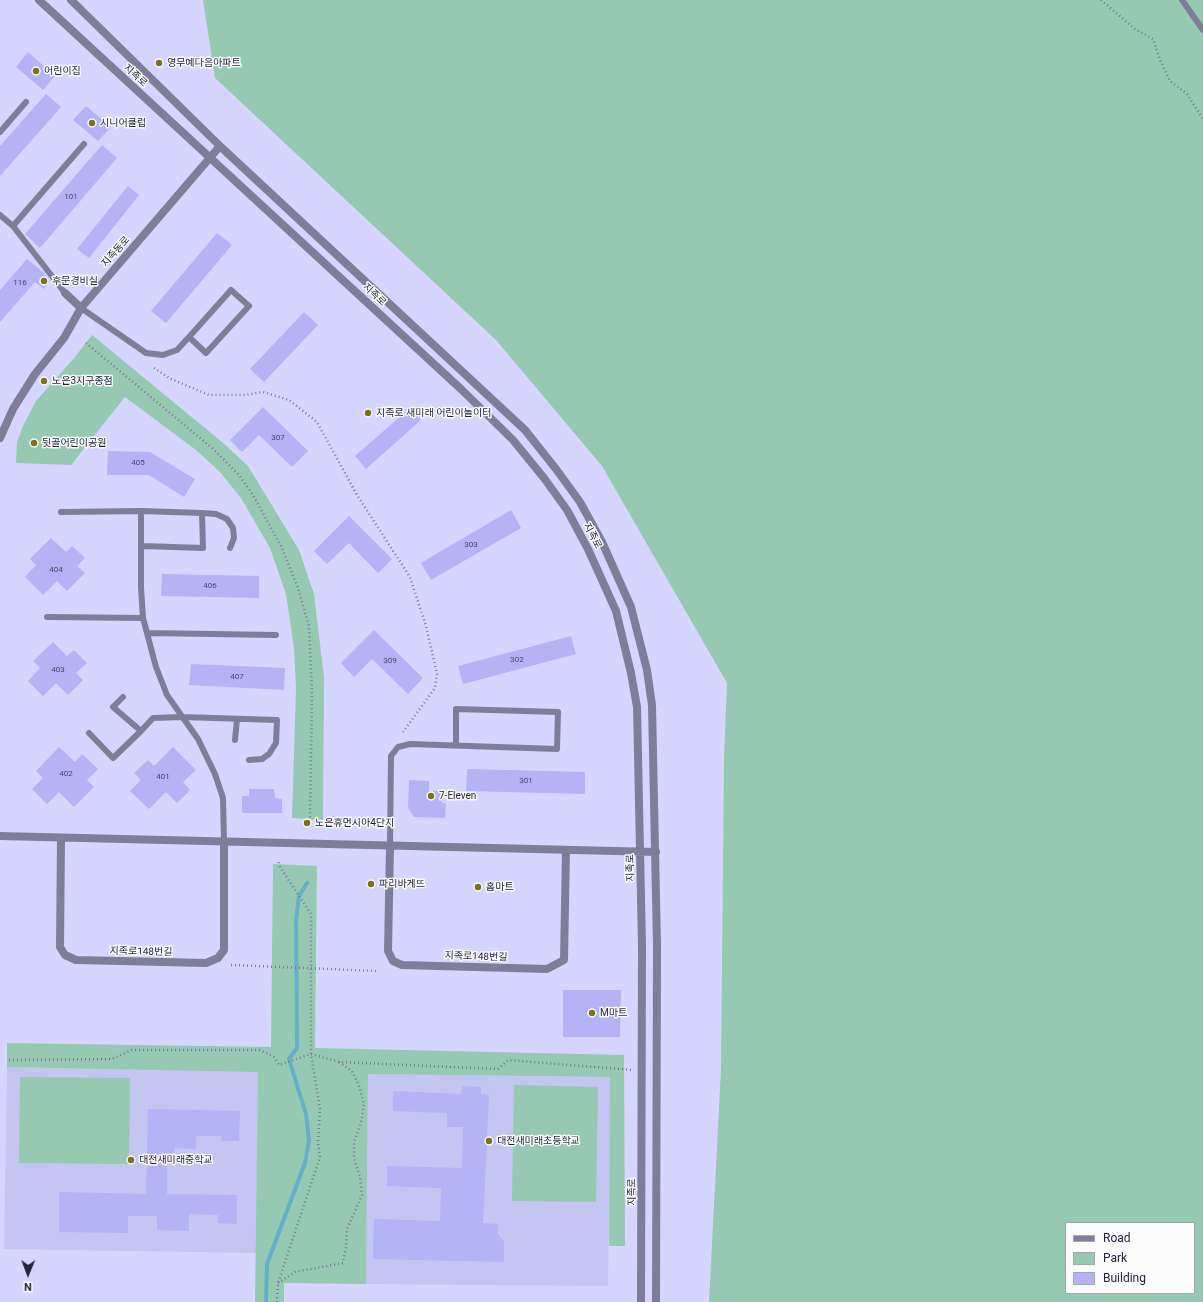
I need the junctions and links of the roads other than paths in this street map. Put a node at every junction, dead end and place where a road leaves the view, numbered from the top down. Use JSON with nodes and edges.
{"nodes":[{"id":1,"x":39,"y":0,"type":"edge"},
{"id":2,"x":71,"y":0,"type":"edge"},
{"id":3,"x":1182,"y":0,"type":"edge"},
{"id":4,"x":1203,"y":30,"type":"edge"},
{"id":5,"x":26,"y":102,"type":"dead end"},
{"id":6,"x":0,"y":132,"type":"edge"},
{"id":7,"x":84,"y":144,"type":"dead end"},
{"id":8,"x":220,"y":146,"type":"junction"},
{"id":9,"x":210,"y":158,"type":"junction"},
{"id":10,"x":0,"y":215,"type":"edge"},
{"id":11,"x":13,"y":226,"type":"junction"},
{"id":12,"x":66,"y":293,"type":"joint"},
{"id":13,"x":81,"y":308,"type":"junction"},
{"id":14,"x":189,"y":337,"type":"junction"},
{"id":15,"x":0,"y":438,"type":"edge"},
{"id":16,"x":142,"y":511,"type":"junction"},
{"id":17,"x":61,"y":512,"type":"dead end"},
{"id":18,"x":202,"y":513,"type":"junction"},
{"id":19,"x":142,"y":546,"type":"junction"},
{"id":20,"x":230,"y":548,"type":"dead end"},
{"id":21,"x":47,"y":617,"type":"dead end"},
{"id":22,"x":144,"y":618,"type":"junction"},
{"id":23,"x":147,"y":633,"type":"junction"},
{"id":24,"x":276,"y":635,"type":"dead end"},
{"id":25,"x":123,"y":697,"type":"dead end"},
{"id":26,"x":182,"y":717,"type":"junction"},
{"id":27,"x":237,"y":719,"type":"junction"},
{"id":28,"x":141,"y":731,"type":"junction"},
{"id":29,"x":89,"y":733,"type":"dead end"},
{"id":30,"x":235,"y":740,"type":"dead end"},
{"id":31,"x":456,"y":745,"type":"junction"},
{"id":32,"x":249,"y":760,"type":"dead end"},
{"id":33,"x":0,"y":836,"type":"edge"},
{"id":34,"x":61,"y":838,"type":"junction"},
{"id":35,"x":224,"y":842,"type":"junction"},
{"id":36,"x":390,"y":846,"type":"junction"},
{"id":37,"x":566,"y":850,"type":"junction"},
{"id":38,"x":640,"y":852,"type":"junction"},
{"id":39,"x":656,"y":852,"type":"junction"},
{"id":40,"x":641,"y":1302,"type":"edge"},
{"id":41,"x":656,"y":1302,"type":"edge"}],
"edges":[{"from":1,"to":9,"type":"street","name":"지족로"},
{"from":2,"to":8,"type":"street","name":"지족로"},
{"from":3,"to":4,"type":"lane"},
{"from":5,"to":6,"type":"lane"},
{"from":7,"to":11,"type":"lane"},
{"from":8,"to":9,"type":"street","name":"지족동로"},
{"from":8,"to":39,"type":"street","name":"지족로"},
{"from":9,"to":13,"type":"street","name":"지족동로"},
{"from":9,"to":38,"type":"street","name":"지족로"},
{"from":10,"to":11,"type":"lane"},
{"from":11,"to":12,"type":"lane"},
{"from":12,"to":13,"type":"street"},
{"from":13,"to":14,"type":"lane"},
{"from":13,"to":15,"type":"street","name":"지족동로"},
{"from":14,"to":14,"type":"lane"},
{"from":16,"to":17,"type":"lane"},
{"from":16,"to":18,"type":"lane"},
{"from":16,"to":19,"type":"lane"},
{"from":18,"to":19,"type":"lane"},
{"from":18,"to":20,"type":"lane"},
{"from":19,"to":22,"type":"lane"},
{"from":21,"to":22,"type":"lane"},
{"from":22,"to":23,"type":"lane"},
{"from":23,"to":24,"type":"lane"},
{"from":23,"to":26,"type":"lane"},
{"from":25,"to":28,"type":"lane"},
{"from":26,"to":27,"type":"lane"},
{"from":26,"to":28,"type":"lane"},
{"from":26,"to":35,"type":"lane"},
{"from":27,"to":30,"type":"lane"},
{"from":27,"to":32,"type":"lane"},
{"from":28,"to":29,"type":"lane"},
{"from":31,"to":31,"type":"lane"},
{"from":31,"to":36,"type":"lane"},
{"from":33,"to":34,"type":"street"},
{"from":34,"to":35,"type":"street"},
{"from":34,"to":35,"type":"street","name":"지족로148번길"},
{"from":35,"to":36,"type":"street"},
{"from":36,"to":37,"type":"street"},
{"from":36,"to":37,"type":"street","name":"지족로148번길"},
{"from":37,"to":38,"type":"street"},
{"from":38,"to":39,"type":"street"},
{"from":38,"to":40,"type":"street","name":"지족로"},
{"from":39,"to":41,"type":"street","name":"지족로"}]}
